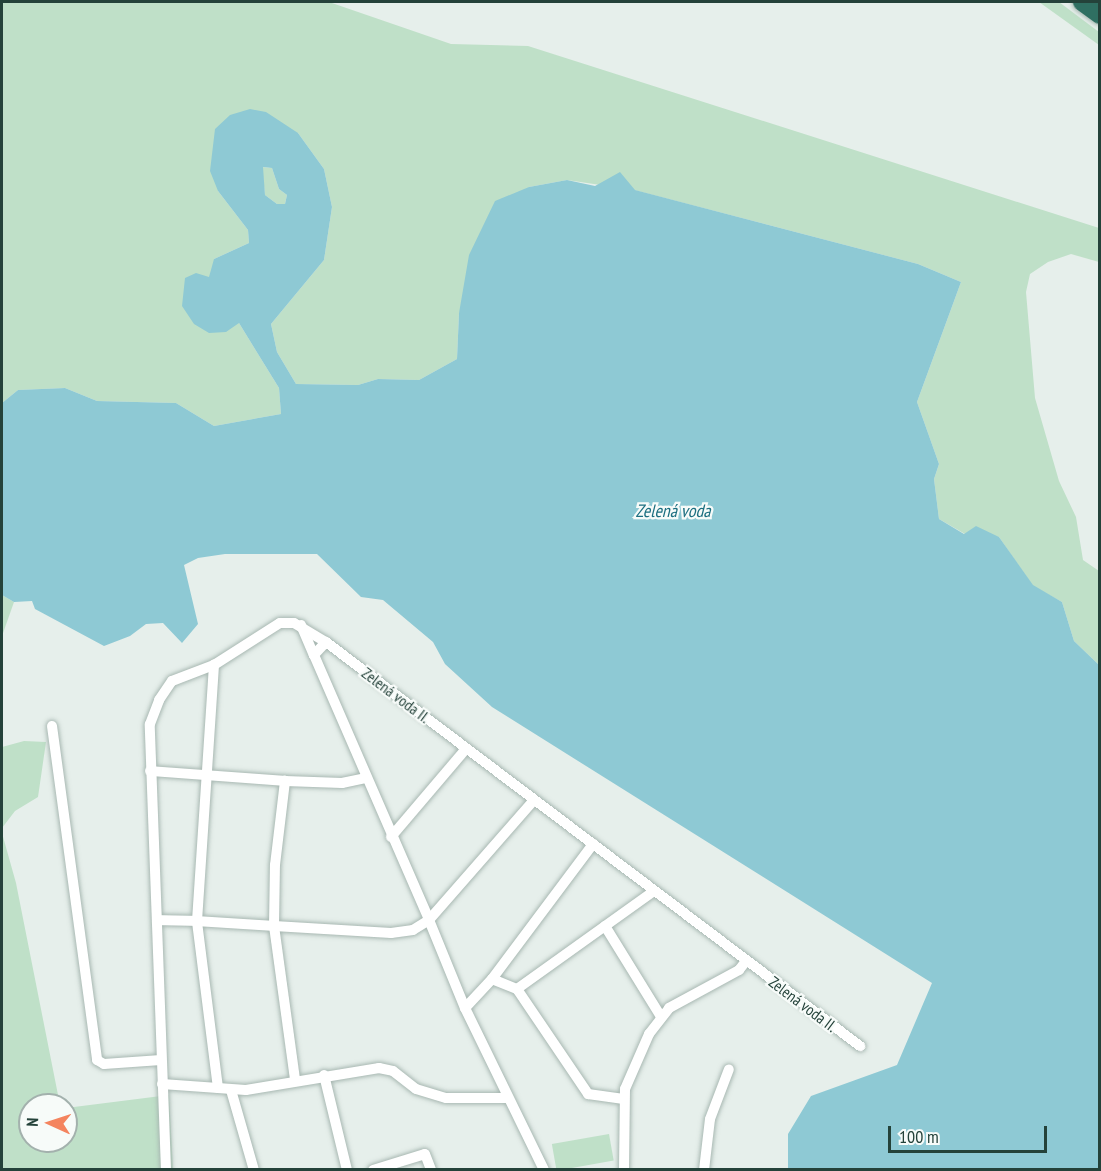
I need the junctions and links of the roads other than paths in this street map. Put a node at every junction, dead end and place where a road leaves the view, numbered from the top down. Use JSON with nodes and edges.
{"nodes":[{"id":1,"x":1082,"y":2,"type":"edge"},
{"id":2,"x":1100,"y":15,"type":"edge"},
{"id":3,"x":301,"y":626,"type":"junction"},
{"id":4,"x":326,"y":642,"type":"junction"},
{"id":5,"x":314,"y":655,"type":"junction"},
{"id":6,"x":214,"y":664,"type":"junction"},
{"id":7,"x":52,"y":726,"type":"dead end"},
{"id":8,"x":466,"y":748,"type":"junction"},
{"id":9,"x":150,"y":771,"type":"junction"},
{"id":10,"x":208,"y":774,"type":"junction"},
{"id":11,"x":366,"y":778,"type":"junction"},
{"id":12,"x":285,"y":781,"type":"junction"},
{"id":13,"x":534,"y":800,"type":"junction"},
{"id":14,"x":391,"y":837,"type":"junction"},
{"id":15,"x":593,"y":844,"type":"junction"},
{"id":16,"x":654,"y":891,"type":"junction"},
{"id":17,"x":158,"y":920,"type":"junction"},
{"id":18,"x":429,"y":920,"type":"junction"},
{"id":19,"x":197,"y":921,"type":"junction"},
{"id":20,"x":274,"y":926,"type":"junction"},
{"id":21,"x":605,"y":926,"type":"junction"},
{"id":22,"x":746,"y":961,"type":"junction"},
{"id":23,"x":492,"y":979,"type":"junction"},
{"id":24,"x":517,"y":989,"type":"junction"},
{"id":25,"x":465,"y":1008,"type":"junction"},
{"id":26,"x":660,"y":1015,"type":"junction"},
{"id":27,"x":860,"y":1046,"type":"dead end"},
{"id":28,"x":161,"y":1060,"type":"junction"},
{"id":29,"x":729,"y":1069,"type":"dead end"},
{"id":30,"x":324,"y":1075,"type":"junction"},
{"id":31,"x":295,"y":1080,"type":"junction"},
{"id":32,"x":162,"y":1084,"type":"junction"},
{"id":33,"x":218,"y":1088,"type":"junction"},
{"id":34,"x":231,"y":1090,"type":"junction"},
{"id":35,"x":507,"y":1098,"type":"junction"},
{"id":36,"x":624,"y":1099,"type":"junction"},
{"id":37,"x":166,"y":1170,"type":"edge"},
{"id":38,"x":254,"y":1170,"type":"edge"},
{"id":39,"x":346,"y":1170,"type":"edge"},
{"id":40,"x":373,"y":1170,"type":"edge"},
{"id":41,"x":431,"y":1170,"type":"edge"},
{"id":42,"x":544,"y":1170,"type":"edge"},
{"id":43,"x":624,"y":1170,"type":"edge"},
{"id":44,"x":704,"y":1170,"type":"edge"}],
"edges":[{"from":1,"to":2,"type":"highway"},
{"from":3,"to":4,"type":"street","name":"Zelená voda II."},
{"from":3,"to":5,"type":"street"},
{"from":3,"to":6,"type":"street"},
{"from":4,"to":5,"type":"street"},
{"from":4,"to":8,"type":"street","name":"Zelená voda II."},
{"from":5,"to":11,"type":"street"},
{"from":6,"to":9,"type":"street"},
{"from":6,"to":10,"type":"street"},
{"from":7,"to":28,"type":"street"},
{"from":8,"to":13,"type":"street","name":"Zelená voda II."},
{"from":8,"to":14,"type":"street"},
{"from":9,"to":10,"type":"street"},
{"from":9,"to":17,"type":"street"},
{"from":10,"to":12,"type":"street"},
{"from":10,"to":19,"type":"street"},
{"from":11,"to":12,"type":"street"},
{"from":11,"to":14,"type":"street"},
{"from":12,"to":20,"type":"street"},
{"from":13,"to":15,"type":"street","name":"Zelená voda II."},
{"from":13,"to":18,"type":"street"},
{"from":14,"to":18,"type":"street"},
{"from":15,"to":16,"type":"street","name":"Zelená voda II."},
{"from":15,"to":23,"type":"street"},
{"from":16,"to":21,"type":"street"},
{"from":16,"to":22,"type":"street","name":"Zelená voda II."},
{"from":17,"to":19,"type":"street"},
{"from":17,"to":28,"type":"street"},
{"from":18,"to":20,"type":"street"},
{"from":18,"to":25,"type":"street"},
{"from":19,"to":20,"type":"street"},
{"from":19,"to":33,"type":"street"},
{"from":20,"to":31,"type":"street"},
{"from":21,"to":24,"type":"street"},
{"from":21,"to":26,"type":"street"},
{"from":22,"to":26,"type":"street"},
{"from":22,"to":27,"type":"street","name":"Zelená voda II."},
{"from":23,"to":24,"type":"street"},
{"from":23,"to":25,"type":"street"},
{"from":24,"to":36,"type":"street"},
{"from":25,"to":35,"type":"street"},
{"from":26,"to":36,"type":"street"},
{"from":28,"to":32,"type":"street"},
{"from":29,"to":44,"type":"street"},
{"from":30,"to":31,"type":"street"},
{"from":30,"to":35,"type":"street"},
{"from":30,"to":39,"type":"street"},
{"from":31,"to":34,"type":"street"},
{"from":32,"to":33,"type":"street"},
{"from":32,"to":37,"type":"street"},
{"from":33,"to":34,"type":"street"},
{"from":34,"to":38,"type":"street"},
{"from":35,"to":42,"type":"street"},
{"from":36,"to":43,"type":"street"},
{"from":40,"to":41,"type":"street"}]}
